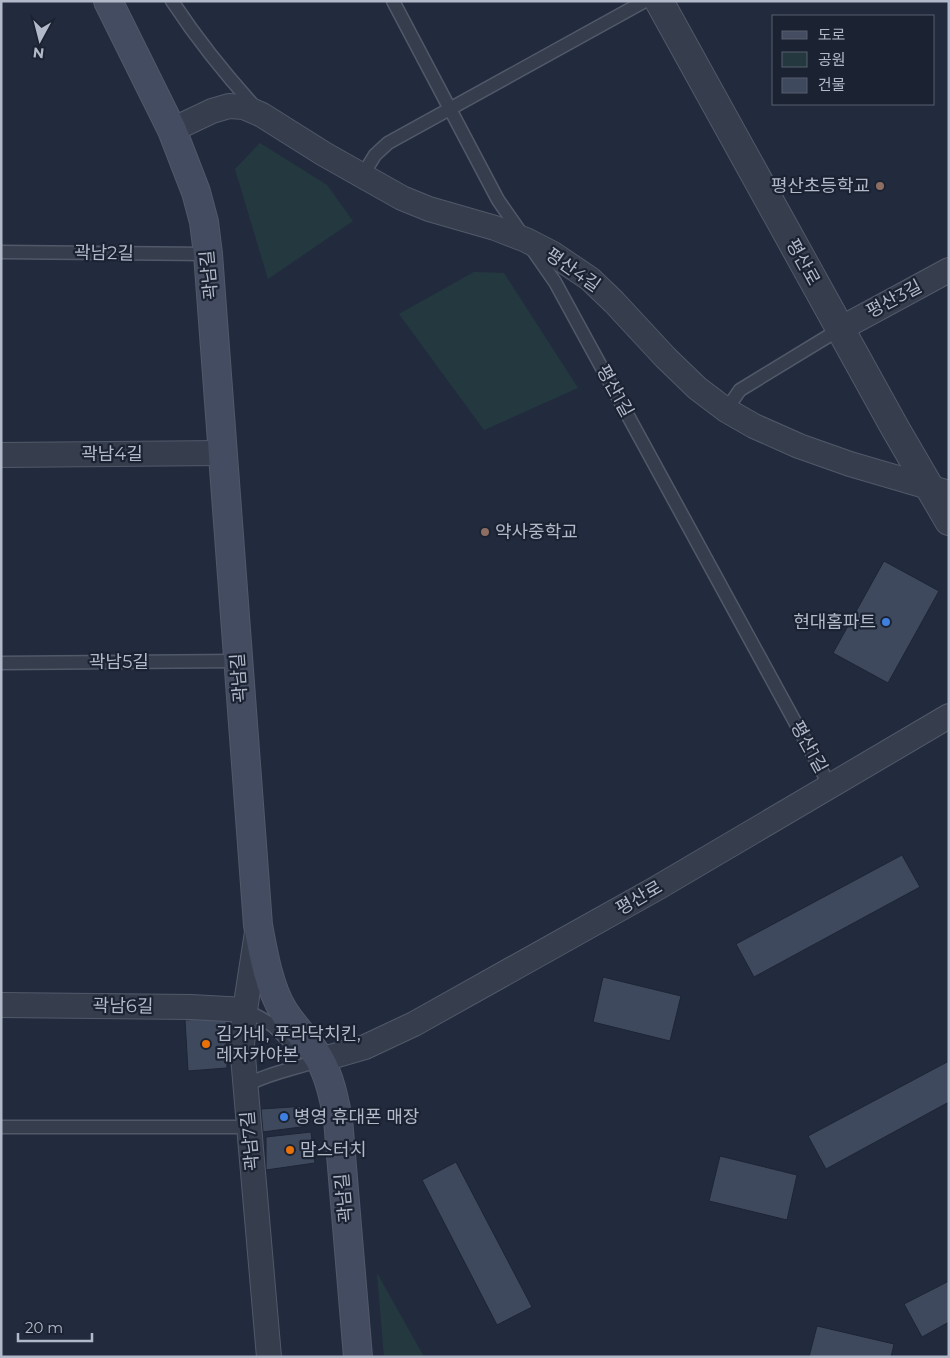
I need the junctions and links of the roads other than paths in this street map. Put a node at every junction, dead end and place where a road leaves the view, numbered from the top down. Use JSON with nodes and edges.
{"nodes":[{"id":1,"x":108,"y":1,"type":"edge"},
{"id":2,"x":172,"y":1,"type":"edge"},
{"id":3,"x":392,"y":1,"type":"edge"},
{"id":4,"x":645,"y":1,"type":"edge"},
{"id":5,"x":658,"y":1,"type":"edge"},
{"id":6,"x":450,"y":109,"type":"junction"},
{"id":7,"x":262,"y":115,"type":"junction"},
{"id":8,"x":172,"y":130,"type":"junction"},
{"id":9,"x":362,"y":176,"type":"junction"},
{"id":10,"x":526,"y":240,"type":"junction"},
{"id":11,"x":1,"y":252,"type":"edge"},
{"id":12,"x":208,"y":254,"type":"junction"},
{"id":13,"x":949,"y":270,"type":"edge"},
{"id":14,"x":840,"y":328,"type":"junction"},
{"id":15,"x":726,"y":410,"type":"junction"},
{"id":16,"x":222,"y":453,"type":"junction"},
{"id":17,"x":1,"y":455,"type":"edge"},
{"id":18,"x":939,"y":490,"type":"edge"},
{"id":19,"x":949,"y":521,"type":"edge"},
{"id":20,"x":238,"y":661,"type":"junction"},
{"id":21,"x":1,"y":663,"type":"edge"},
{"id":22,"x":949,"y":716,"type":"edge"},
{"id":23,"x":830,"y":786,"type":"junction"},
{"id":24,"x":258,"y":925,"type":"junction"},
{"id":25,"x":1,"y":1005,"type":"edge"},
{"id":26,"x":245,"y":1010,"type":"junction"},
{"id":27,"x":320,"y":1060,"type":"junction"},
{"id":28,"x":245,"y":1086,"type":"junction"},
{"id":29,"x":1,"y":1127,"type":"edge"},
{"id":30,"x":249,"y":1127,"type":"junction"},
{"id":31,"x":269,"y":1357,"type":"edge"},
{"id":32,"x":358,"y":1357,"type":"edge"}],
"edges":[{"from":1,"to":8,"type":"main road","name":"곽남길"},
{"from":2,"to":7,"type":"lane"},
{"from":3,"to":6,"type":"lane","name":"평산1길"},
{"from":4,"to":6,"type":"lane"},
{"from":5,"to":14,"type":"street","name":"평산로"},
{"from":6,"to":9,"type":"lane"},
{"from":6,"to":10,"type":"lane","name":"평산1길"},
{"from":7,"to":8,"type":"street","name":"평산4길"},
{"from":7,"to":9,"type":"street","name":"평산4길"},
{"from":8,"to":12,"type":"main road","name":"곽남길"},
{"from":9,"to":10,"type":"street","name":"평산4길"},
{"from":10,"to":15,"type":"street","name":"평산4길"},
{"from":10,"to":23,"type":"lane","name":"평산1길"},
{"from":11,"to":12,"type":"lane","name":"곽남2길"},
{"from":12,"to":16,"type":"main road","name":"곽남길"},
{"from":13,"to":14,"type":"street","name":"평산3길"},
{"from":14,"to":15,"type":"lane"},
{"from":14,"to":18,"type":"street","name":"평산로"},
{"from":15,"to":18,"type":"street","name":"평산4길"},
{"from":16,"to":17,"type":"street","name":"곽남4길"},
{"from":16,"to":20,"type":"main road","name":"곽남길"},
{"from":18,"to":19,"type":"street","name":"평산로"},
{"from":20,"to":21,"type":"lane","name":"곽남5길"},
{"from":20,"to":24,"type":"main road","name":"곽남길"},
{"from":22,"to":23,"type":"street","name":"평산로"},
{"from":23,"to":27,"type":"street","name":"평산로"},
{"from":24,"to":26,"type":"street","name":"곽남7길"},
{"from":24,"to":27,"type":"main road","name":"곽남길"},
{"from":25,"to":26,"type":"street","name":"곽남6길"},
{"from":26,"to":27,"type":"lane"},
{"from":26,"to":28,"type":"street","name":"곽남7길"},
{"from":27,"to":28,"type":"lane"},
{"from":27,"to":32,"type":"main road","name":"곽남길"},
{"from":28,"to":30,"type":"street","name":"곽남7길"},
{"from":29,"to":30,"type":"lane"},
{"from":30,"to":31,"type":"street","name":"곽남7길"}]}
